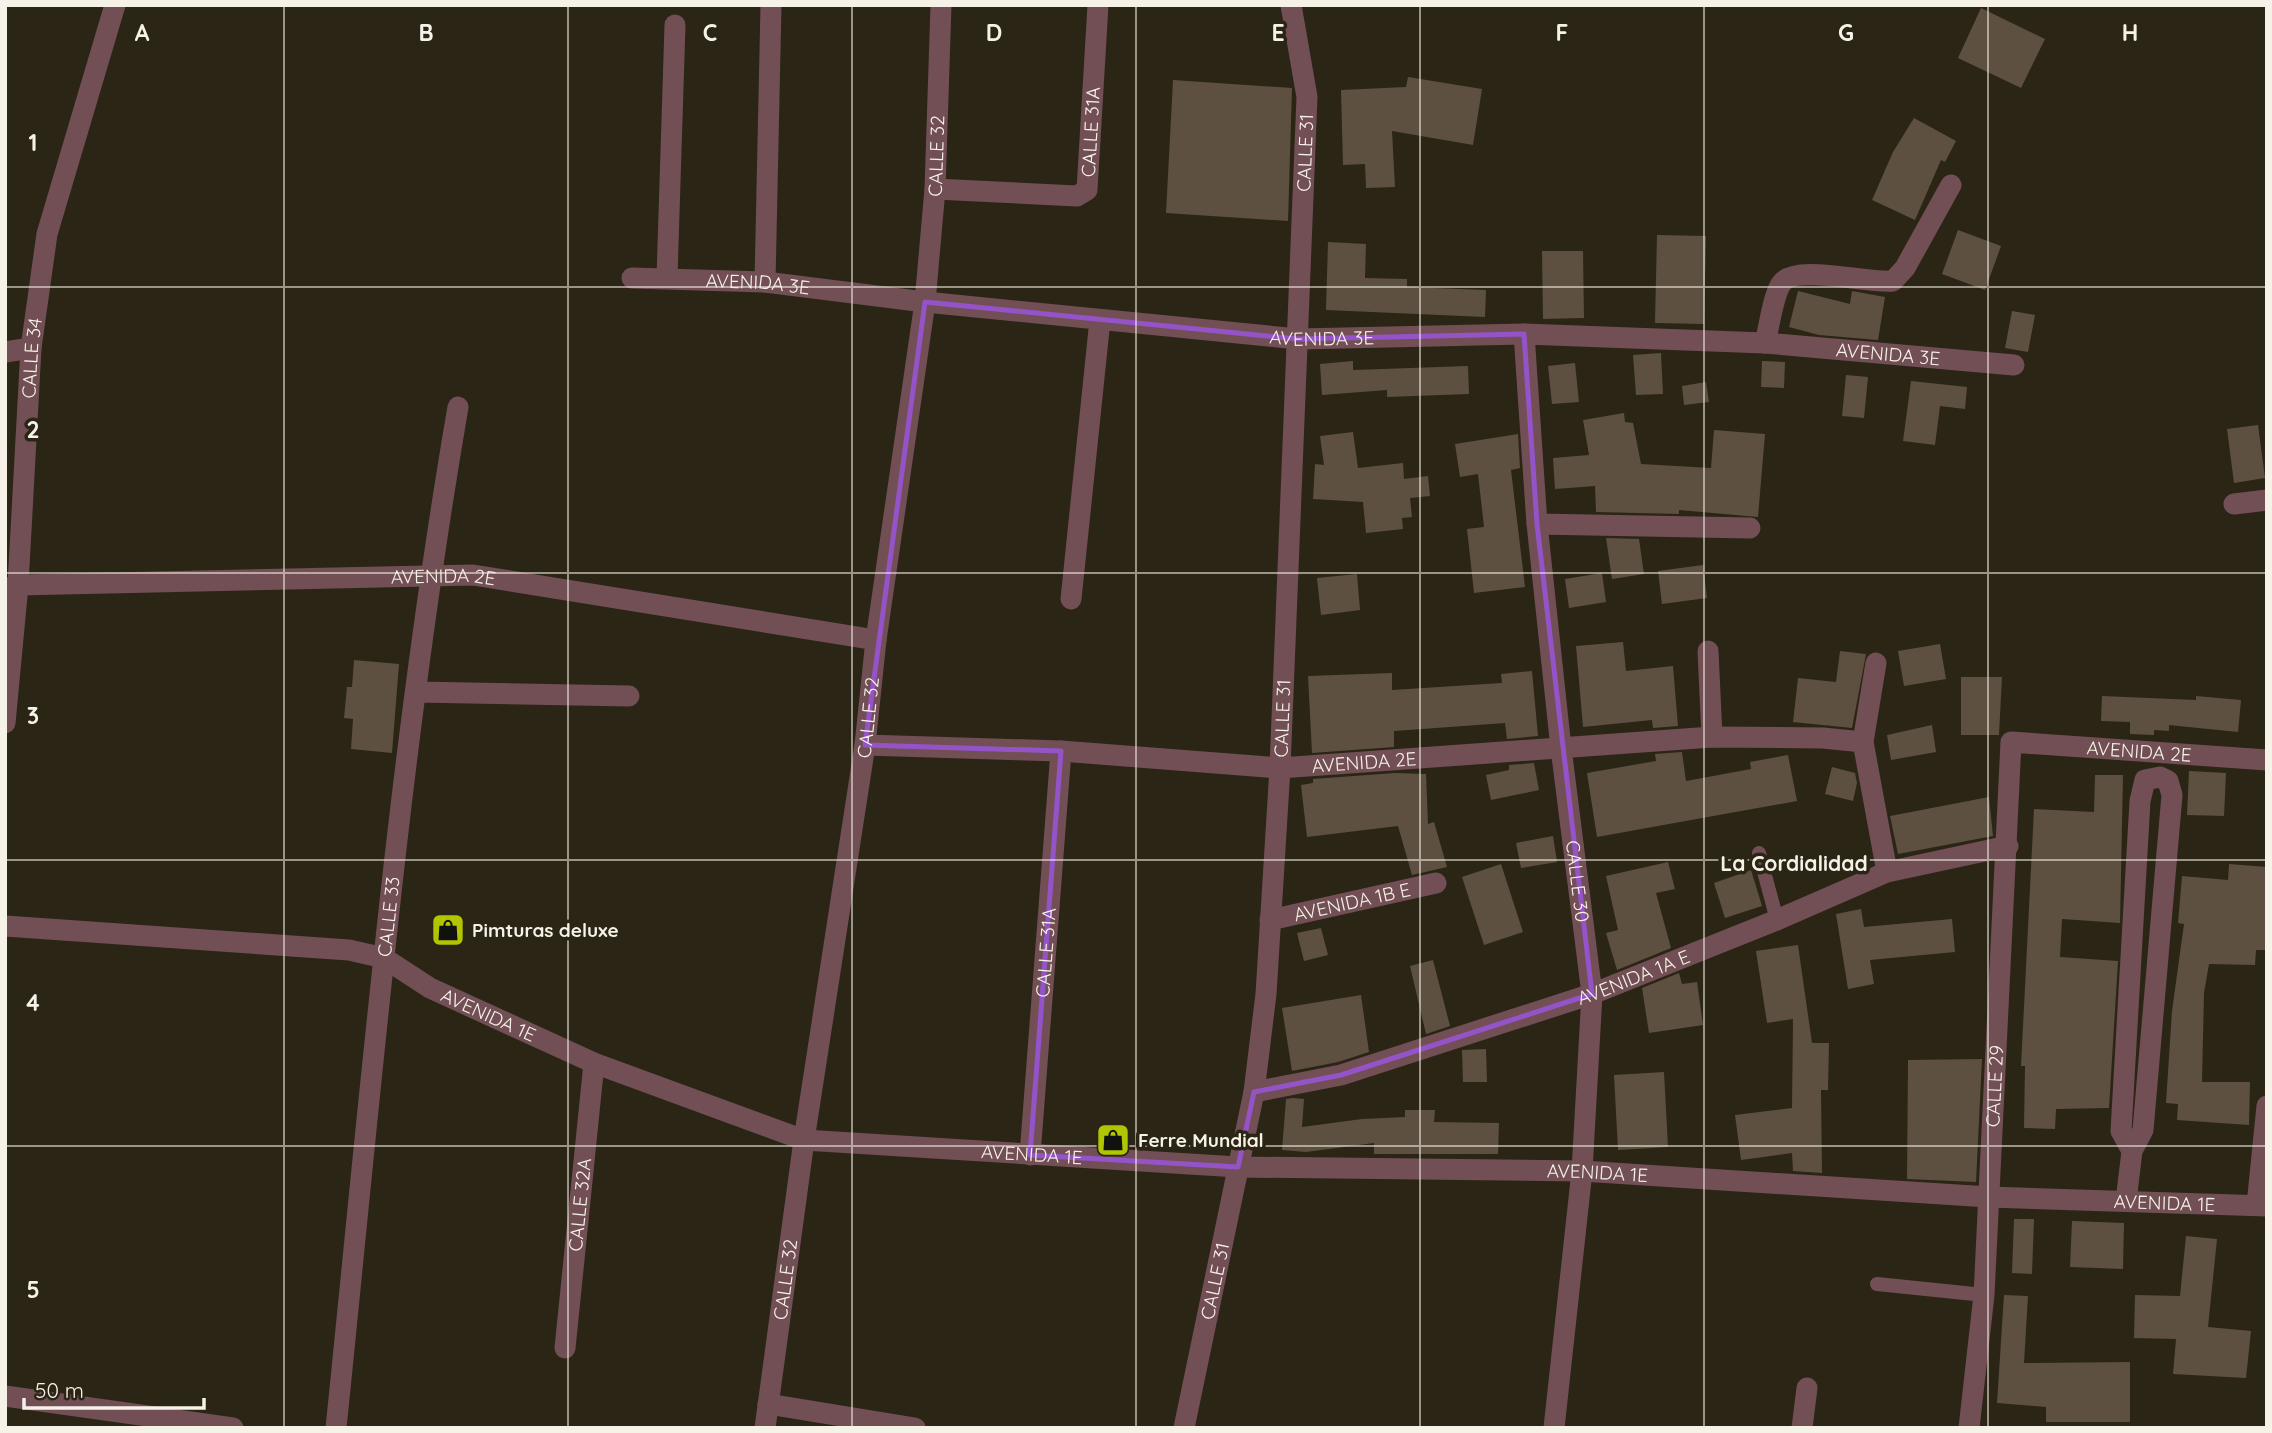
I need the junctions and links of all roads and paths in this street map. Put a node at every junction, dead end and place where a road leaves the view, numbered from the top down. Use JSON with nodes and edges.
{"nodes":[{"id":1,"x":115,"y":5,"type":"edge"},
{"id":2,"x":771,"y":5,"type":"edge"},
{"id":3,"x":941,"y":5,"type":"edge"},
{"id":4,"x":1098,"y":5,"type":"edge"},
{"id":5,"x":1291,"y":5,"type":"edge"},
{"id":6,"x":675,"y":25,"type":"dead end"},
{"id":7,"x":1951,"y":185,"type":"dead end"},
{"id":8,"x":935,"y":189,"type":"junction"},
{"id":9,"x":667,"y":277,"type":"junction"},
{"id":10,"x":632,"y":278,"type":"dead end"},
{"id":11,"x":765,"y":282,"type":"junction"},
{"id":12,"x":925,"y":302,"type":"junction"},
{"id":13,"x":1100,"y":320,"type":"junction"},
{"id":14,"x":1524,"y":334,"type":"junction"},
{"id":15,"x":1298,"y":339,"type":"junction"},
{"id":16,"x":1765,"y":343,"type":"junction"},
{"id":17,"x":30,"y":348,"type":"junction"},
{"id":18,"x":5,"y":352,"type":"edge"},
{"id":19,"x":2014,"y":365,"type":"dead end"},
{"id":20,"x":458,"y":407,"type":"dead end"},
{"id":21,"x":2267,"y":500,"type":"edge"},
{"id":22,"x":2234,"y":504,"type":"dead end"},
{"id":23,"x":1537,"y":524,"type":"junction"},
{"id":24,"x":1750,"y":528,"type":"dead end"},
{"id":25,"x":429,"y":577,"type":"junction"},
{"id":26,"x":12,"y":587,"type":"edge"},
{"id":27,"x":1071,"y":599,"type":"dead end"},
{"id":28,"x":876,"y":640,"type":"junction"},
{"id":29,"x":1708,"y":651,"type":"dead end"},
{"id":30,"x":1876,"y":663,"type":"dead end"},
{"id":31,"x":416,"y":692,"type":"junction"},
{"id":32,"x":629,"y":695,"type":"dead end"},
{"id":33,"x":5,"y":723,"type":"edge"},
{"id":34,"x":1712,"y":737,"type":"junction"},
{"id":35,"x":1863,"y":742,"type":"junction"},
{"id":36,"x":2011,"y":742,"type":"joint"},
{"id":37,"x":865,"y":745,"type":"junction"},
{"id":38,"x":1561,"y":748,"type":"junction"},
{"id":39,"x":1061,"y":751,"type":"junction"},
{"id":40,"x":2267,"y":760,"type":"edge"},
{"id":41,"x":1280,"y":768,"type":"junction"},
{"id":42,"x":2008,"y":846,"type":"junction"},
{"id":43,"x":1759,"y":853,"type":"dead end"},
{"id":44,"x":1887,"y":872,"type":"junction"},
{"id":45,"x":1436,"y":883,"type":"dead end"},
{"id":46,"x":1270,"y":920,"type":"junction"},
{"id":47,"x":1777,"y":920,"type":"junction"},
{"id":48,"x":5,"y":926,"type":"edge"},
{"id":49,"x":384,"y":957,"type":"junction"},
{"id":50,"x":1592,"y":994,"type":"junction"},
{"id":51,"x":594,"y":1063,"type":"junction"},
{"id":52,"x":1254,"y":1092,"type":"junction"},
{"id":53,"x":2267,"y":1106,"type":"edge"},
{"id":54,"x":804,"y":1140,"type":"junction"},
{"id":55,"x":2132,"y":1151,"type":"junction"},
{"id":56,"x":1030,"y":1155,"type":"junction"},
{"id":57,"x":1238,"y":1167,"type":"junction"},
{"id":58,"x":1582,"y":1171,"type":"junction"},
{"id":59,"x":1989,"y":1196,"type":"junction"},
{"id":60,"x":2126,"y":1202,"type":"junction"},
{"id":61,"x":2262,"y":1206,"type":"edge"},
{"id":62,"x":1877,"y":1284,"type":"dead end"},
{"id":63,"x":1984,"y":1295,"type":"junction"},
{"id":64,"x":565,"y":1348,"type":"dead end"},
{"id":65,"x":1807,"y":1388,"type":"dead end"},
{"id":66,"x":5,"y":1396,"type":"edge"},
{"id":67,"x":768,"y":1404,"type":"junction"},
{"id":68,"x":233,"y":1428,"type":"edge"},
{"id":69,"x":336,"y":1428,"type":"edge"},
{"id":70,"x":765,"y":1428,"type":"edge"},
{"id":71,"x":915,"y":1428,"type":"edge"},
{"id":72,"x":1184,"y":1428,"type":"edge"},
{"id":73,"x":1554,"y":1428,"type":"edge"},
{"id":74,"x":1802,"y":1428,"type":"edge"},
{"id":75,"x":1969,"y":1428,"type":"edge"}],
"edges":[{"from":1,"to":17,"type":"street","name":"CALLE 34"},
{"from":2,"to":11,"type":"street"},
{"from":3,"to":8,"type":"street","name":"CALLE 32"},
{"from":4,"to":8,"type":"street","name":"CALLE 31A"},
{"from":5,"to":15,"type":"street","name":"CALLE 31"},
{"from":6,"to":9,"type":"street"},
{"from":7,"to":16,"type":"street"},
{"from":8,"to":12,"type":"street","name":"CALLE 32"},
{"from":9,"to":10,"type":"street","name":"AVENIDA 3E"},
{"from":9,"to":11,"type":"street","name":"AVENIDA 3E"},
{"from":11,"to":12,"type":"street","name":"AVENIDA 3E"},
{"from":12,"to":13,"type":"street","name":"AVENIDA 3E"},
{"from":12,"to":28,"type":"street","name":"CALLE 32"},
{"from":13,"to":15,"type":"street","name":"AVENIDA 3E"},
{"from":13,"to":27,"type":"street"},
{"from":14,"to":15,"type":"street","name":"AVENIDA 3E"},
{"from":14,"to":16,"type":"street","name":"AVENIDA 3E"},
{"from":14,"to":23,"type":"street","name":"CALLE 30"},
{"from":15,"to":41,"type":"street","name":"CALLE 31"},
{"from":16,"to":19,"type":"street","name":"AVENIDA 3E"},
{"from":17,"to":18,"type":"street"},
{"from":17,"to":26,"type":"street","name":"CALLE 34"},
{"from":20,"to":25,"type":"street","name":"CALLE 33"},
{"from":21,"to":22,"type":"street"},
{"from":23,"to":24,"type":"street"},
{"from":23,"to":38,"type":"street","name":"CALLE 30"},
{"from":25,"to":26,"type":"street","name":"AVENIDA 2E"},
{"from":25,"to":28,"type":"street","name":"AVENIDA 2E"},
{"from":25,"to":31,"type":"street","name":"CALLE 33"},
{"from":26,"to":33,"type":"street","name":"CALLE 34"},
{"from":28,"to":37,"type":"street","name":"CALLE 32"},
{"from":29,"to":34,"type":"street"},
{"from":30,"to":35,"type":"street"},
{"from":31,"to":32,"type":"street"},
{"from":31,"to":49,"type":"street","name":"CALLE 33"},
{"from":34,"to":35,"type":"street","name":"AVENIDA 2E"},
{"from":34,"to":38,"type":"street","name":"AVENIDA 2E"},
{"from":35,"to":44,"type":"street"},
{"from":36,"to":40,"type":"street","name":"AVENIDA 2E"},
{"from":36,"to":42,"type":"street","name":"CALLE 29"},
{"from":37,"to":39,"type":"street","name":"AVENIDA 2E"},
{"from":37,"to":54,"type":"street","name":"CALLE 32"},
{"from":38,"to":41,"type":"street","name":"AVENIDA 2E"},
{"from":38,"to":50,"type":"street","name":"CALLE 30"},
{"from":39,"to":41,"type":"street","name":"AVENIDA 2E"},
{"from":39,"to":56,"type":"street","name":"CALLE 31A"},
{"from":41,"to":46,"type":"street","name":"CALLE 31"},
{"from":42,"to":44,"type":"street","name":"AVENIDA 1A E"},
{"from":42,"to":59,"type":"street","name":"CALLE 29"},
{"from":43,"to":47,"type":"lane"},
{"from":44,"to":47,"type":"street","name":"AVENIDA 1A E"},
{"from":45,"to":46,"type":"street","name":"AVENIDA 1B E"},
{"from":46,"to":52,"type":"street","name":"CALLE 31"},
{"from":47,"to":50,"type":"street","name":"AVENIDA 1A E"},
{"from":48,"to":49,"type":"street","name":"AVENIDA 1E"},
{"from":49,"to":51,"type":"street","name":"AVENIDA 1E"},
{"from":49,"to":69,"type":"street","name":"CALLE 33"},
{"from":50,"to":52,"type":"street","name":"AVENIDA 1A E"},
{"from":50,"to":58,"type":"street","name":"CALLE 30"},
{"from":51,"to":54,"type":"street","name":"AVENIDA 1E"},
{"from":51,"to":64,"type":"street","name":"CALLE 32A"},
{"from":52,"to":57,"type":"street","name":"CALLE 31"},
{"from":53,"to":61,"type":"street"},
{"from":54,"to":56,"type":"street","name":"AVENIDA 1E"},
{"from":54,"to":67,"type":"street","name":"CALLE 32"},
{"from":55,"to":55,"type":"street"},
{"from":55,"to":60,"type":"street"},
{"from":56,"to":57,"type":"street","name":"AVENIDA 1E"},
{"from":57,"to":58,"type":"street","name":"AVENIDA 1E"},
{"from":57,"to":72,"type":"street","name":"CALLE 31"},
{"from":58,"to":59,"type":"street","name":"AVENIDA 1E"},
{"from":58,"to":73,"type":"street","name":"CALLE 30"},
{"from":59,"to":60,"type":"street","name":"AVENIDA 1E"},
{"from":59,"to":63,"type":"street","name":"CALLE 29"},
{"from":60,"to":61,"type":"street","name":"AVENIDA 1E"},
{"from":62,"to":63,"type":"lane"},
{"from":63,"to":75,"type":"street","name":"CALLE 29"},
{"from":65,"to":74,"type":"street"},
{"from":66,"to":68,"type":"street"},
{"from":67,"to":70,"type":"street","name":"CALLE 32"},
{"from":67,"to":71,"type":"street"}]}
